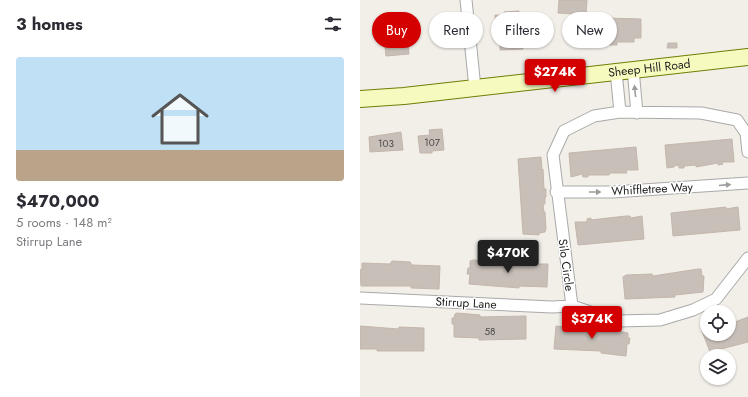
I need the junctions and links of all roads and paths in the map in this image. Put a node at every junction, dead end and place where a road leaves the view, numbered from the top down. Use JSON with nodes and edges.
{"nodes":[{"id":1,"x":466,"y":0,"type":"edge"},
{"id":2,"x":748,"y":57,"type":"edge"},
{"id":3,"x":633,"y":69,"type":"junction"},
{"id":4,"x":616,"y":71,"type":"junction"},
{"id":5,"x":475,"y":88,"type":"junction"},
{"id":6,"x":360,"y":99,"type":"edge"},
{"id":7,"x":620,"y":112,"type":"junction"},
{"id":8,"x":637,"y":113,"type":"junction"},
{"id":9,"x":748,"y":152,"type":"edge"},
{"id":10,"x":748,"y":183,"type":"edge"},
{"id":11,"x":556,"y":192,"type":"junction"},
{"id":12,"x":748,"y":258,"type":"edge"},
{"id":13,"x":360,"y":298,"type":"edge"},
{"id":14,"x":572,"y":306,"type":"junction"}],
"edges":[{"from":1,"to":5,"type":"street"},
{"from":2,"to":3,"type":"street","name":"Sheep Hill Road"},
{"from":3,"to":4,"type":"street","name":"Sheep Hill Road"},
{"from":8,"to":3,"type":"street","one_way":true},
{"from":4,"to":5,"type":"street","name":"Sheep Hill Road"},
{"from":4,"to":7,"type":"street"},
{"from":5,"to":6,"type":"street","name":"Sheep Hill Road"},
{"from":7,"to":8,"type":"street","name":"Silo Circle"},
{"from":7,"to":11,"type":"street","name":"Silo Circle"},
{"from":8,"to":9,"type":"street","name":"Silo Circle"},
{"from":11,"to":10,"type":"street","name":"Whiffletree Way","one_way":true},
{"from":11,"to":14,"type":"street","name":"Silo Circle"},
{"from":12,"to":14,"type":"street","name":"Silo Circle"},
{"from":13,"to":14,"type":"street","name":"Stirrup Lane"}]}
